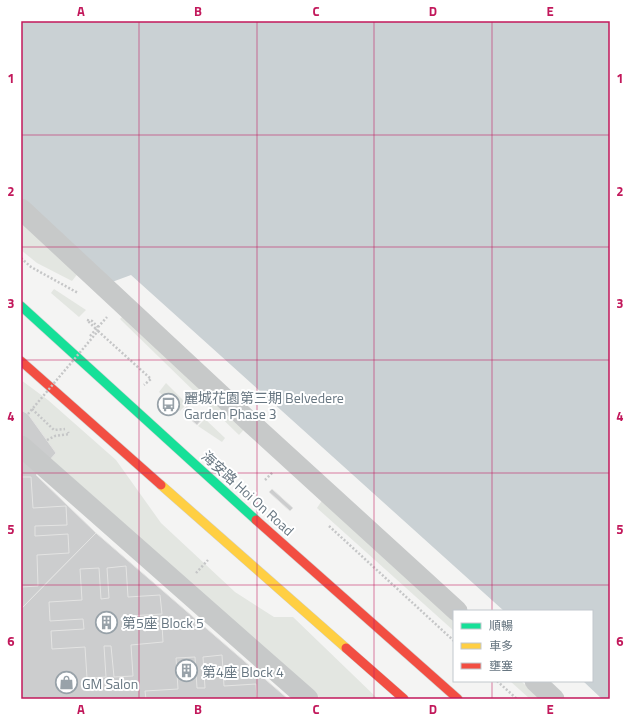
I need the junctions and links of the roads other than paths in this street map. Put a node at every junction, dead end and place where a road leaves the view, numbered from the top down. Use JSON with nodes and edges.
{"nodes":[{"id":1,"x":21,"y":209,"type":"edge"},
{"id":2,"x":21,"y":306,"type":"edge"},
{"id":3,"x":21,"y":361,"type":"edge"},
{"id":4,"x":21,"y":446,"type":"edge"},
{"id":5,"x":456,"y":610,"type":"edge"},
{"id":6,"x":536,"y":682,"type":"edge"},
{"id":7,"x":308,"y":699,"type":"edge"},
{"id":8,"x":404,"y":699,"type":"edge"},
{"id":9,"x":458,"y":699,"type":"edge"},
{"id":10,"x":554,"y":699,"type":"edge"}],
"edges":[{"from":1,"to":5,"type":"street"},
{"from":2,"to":9,"type":"main road","name":"海安路 Hoi On Road"},
{"from":3,"to":8,"type":"main road"},
{"from":4,"to":7,"type":"street"},
{"from":6,"to":10,"type":"street"}]}
